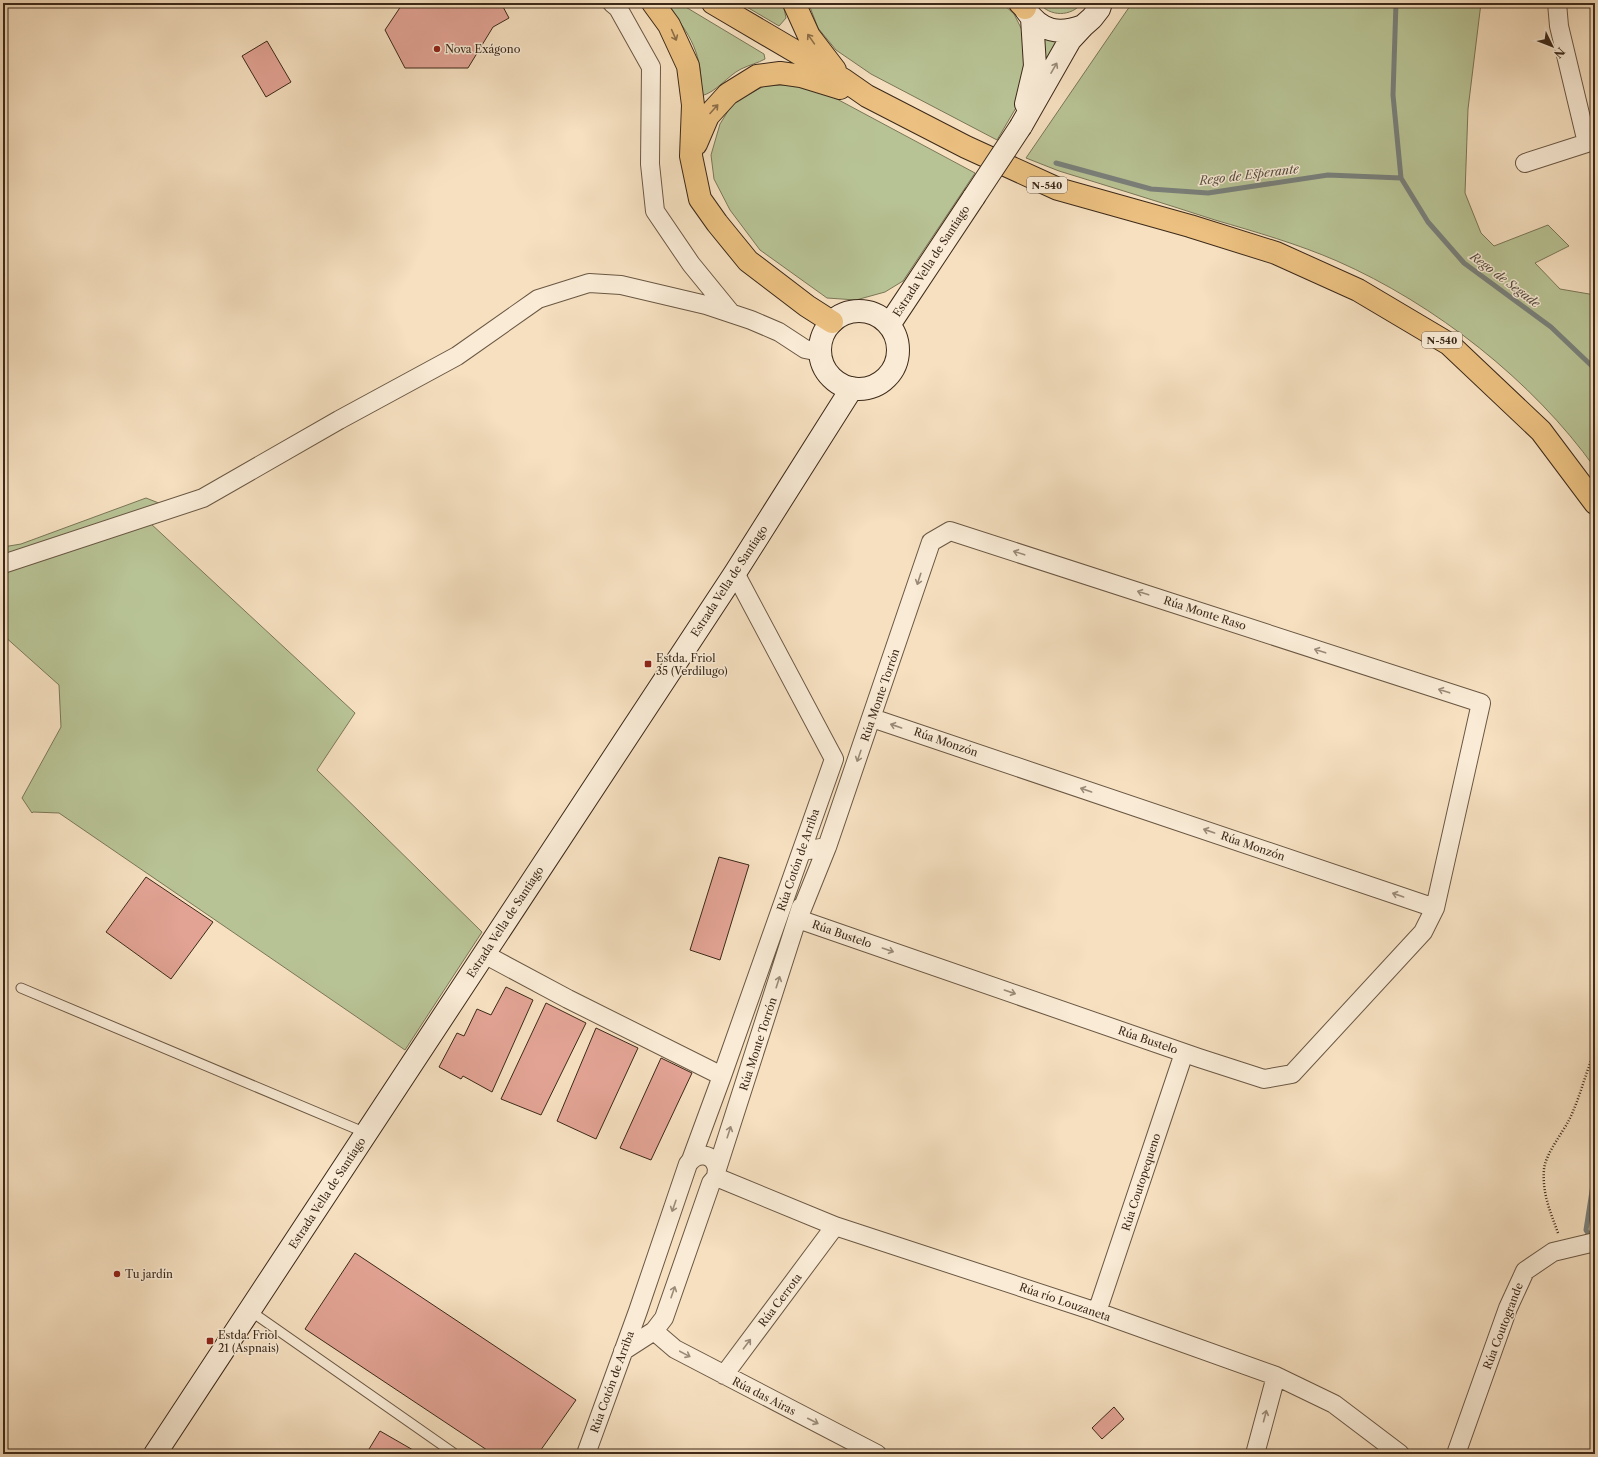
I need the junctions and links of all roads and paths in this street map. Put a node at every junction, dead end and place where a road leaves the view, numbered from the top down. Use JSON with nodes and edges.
{"nodes":[{"id":1,"x":612,"y":3,"type":"edge"},
{"id":2,"x":652,"y":3,"type":"edge"},
{"id":3,"x":712,"y":3,"type":"edge"},
{"id":4,"x":794,"y":3,"type":"edge"},
{"id":5,"x":1101,"y":3,"type":"edge"},
{"id":6,"x":1557,"y":3,"type":"edge"},
{"id":7,"x":1025,"y":8,"type":"edge"},
{"id":8,"x":1083,"y":26,"type":"junction"},
{"id":9,"x":844,"y":80,"type":"junction"},
{"id":10,"x":867,"y":96,"type":"junction"},
{"id":11,"x":1021,"y":126,"type":"junction"},
{"id":12,"x":1591,"y":142,"type":"edge"},
{"id":13,"x":691,"y":156,"type":"junction"},
{"id":14,"x":1525,"y":163,"type":"dead end"},
{"id":15,"x":731,"y":313,"type":"junction"},
{"id":16,"x":832,"y":322,"type":"junction"},
{"id":17,"x":889,"y":325,"type":"junction"},
{"id":18,"x":820,"y":352,"type":"junction"},
{"id":19,"x":852,"y":388,"type":"junction"},
{"id":20,"x":1595,"y":503,"type":"edge"},
{"id":21,"x":931,"y":542,"type":"joint"},
{"id":22,"x":3,"y":564,"type":"edge"},
{"id":23,"x":735,"y":573,"type":"junction"},
{"id":24,"x":872,"y":718,"type":"junction"},
{"id":25,"x":828,"y":847,"type":"junction"},
{"id":26,"x":802,"y":851,"type":"junction"},
{"id":27,"x":1435,"y":908,"type":"junction"},
{"id":28,"x":798,"y":919,"type":"junction"},
{"id":29,"x":484,"y":954,"type":"junction"},
{"id":30,"x":21,"y":988,"type":"dead end"},
{"id":31,"x":1595,"y":1051,"type":"edge"},
{"id":32,"x":1184,"y":1052,"type":"junction"},
{"id":33,"x":722,"y":1076,"type":"junction"},
{"id":34,"x":366,"y":1133,"type":"junction"},
{"id":35,"x":689,"y":1165,"type":"junction"},
{"id":36,"x":715,"y":1177,"type":"junction"},
{"id":37,"x":836,"y":1226,"type":"junction"},
{"id":38,"x":1595,"y":1242,"type":"edge"},
{"id":39,"x":1565,"y":1249,"type":"junction"},
{"id":40,"x":249,"y":1310,"type":"junction"},
{"id":41,"x":638,"y":1311,"type":"junction"},
{"id":42,"x":1098,"y":1312,"type":"junction"},
{"id":43,"x":654,"y":1329,"type":"junction"},
{"id":44,"x":623,"y":1351,"type":"junction"},
{"id":45,"x":724,"y":1375,"type":"junction"},
{"id":46,"x":1276,"y":1376,"type":"junction"},
{"id":47,"x":155,"y":1454,"type":"edge"},
{"id":48,"x":454,"y":1454,"type":"edge"},
{"id":49,"x":586,"y":1454,"type":"edge"},
{"id":50,"x":877,"y":1454,"type":"edge"},
{"id":51,"x":1254,"y":1454,"type":"edge"},
{"id":52,"x":1400,"y":1454,"type":"edge"},
{"id":53,"x":1456,"y":1454,"type":"edge"}],
"edges":[{"from":1,"to":15,"type":"street"},
{"from":2,"to":13,"type":"highway","one_way":true},
{"from":3,"to":9,"type":"highway","number":"N-540"},
{"from":9,"to":4,"type":"highway","one_way":true},
{"from":5,"to":8,"type":"main road","name":"Estrada Vella de Santiago"},
{"from":6,"to":12,"type":"street"},
{"from":7,"to":8,"type":"main road"},
{"from":7,"to":11,"type":"main road"},
{"from":11,"to":8,"type":"main road","name":"Estrada Vella de Santiago","one_way":true},
{"from":9,"to":10,"type":"highway","number":"N-540"},
{"from":13,"to":10,"type":"highway","one_way":true},
{"from":10,"to":20,"type":"highway","number":"N-540"},
{"from":11,"to":17,"type":"main road","name":"Estrada Vella de Santiago","bridge":true},
{"from":12,"to":14,"type":"street"},
{"from":13,"to":16,"type":"highway"},
{"from":15,"to":18,"type":"street"},
{"from":15,"to":22,"type":"street"},
{"from":16,"to":17,"type":"main road","name":"Estrada Vella de Santiago"},
{"from":16,"to":18,"type":"main road","name":"Estrada Vella de Santiago"},
{"from":17,"to":19,"type":"main road","name":"Estrada Vella de Santiago"},
{"from":18,"to":19,"type":"main road","name":"Estrada Vella de Santiago"},
{"from":19,"to":23,"type":"main road","name":"Estrada Vella de Santiago"},
{"from":21,"to":24,"type":"street","name":"Rúa Monte Torrón","one_way":true},
{"from":27,"to":21,"type":"street","name":"Rúa Monte Raso","one_way":true},
{"from":23,"to":26,"type":"street","name":"Rúa Cotón de Arriba"},
{"from":23,"to":29,"type":"main road","name":"Estrada Vella de Santiago"},
{"from":24,"to":25,"type":"street","name":"Rúa Monte Torrón","one_way":true},
{"from":27,"to":24,"type":"street","name":"Rúa Monzón","one_way":true},
{"from":25,"to":26,"type":"street"},
{"from":25,"to":28,"type":"street","name":"Rúa Monte Torrón"},
{"from":26,"to":28,"type":"street","name":"Rúa Monte Torrón"},
{"from":26,"to":33,"type":"street","name":"Rúa Cotón de Arriba"},
{"from":27,"to":32,"type":"street","name":"Rúa Bustelo"},
{"from":28,"to":32,"type":"street","name":"Rúa Bustelo","one_way":true},
{"from":36,"to":28,"type":"street","name":"Rúa Monte Torrón","one_way":true},
{"from":29,"to":33,"type":"street"},
{"from":29,"to":34,"type":"main road","name":"Estrada Vella de Santiago"},
{"from":30,"to":34,"type":"lane"},
{"from":31,"to":39,"type":"path"},
{"from":32,"to":42,"type":"street","name":"Rúa Coutopequeno"},
{"from":33,"to":35,"type":"street","name":"Rúa Cotón de Arriba"},
{"from":34,"to":40,"type":"main road","name":"Estrada Vella de Santiago"},
{"from":35,"to":36,"type":"street"},
{"from":35,"to":36,"type":"street"},
{"from":35,"to":41,"type":"street","name":"Rúa Cotón de Arriba","one_way":true},
{"from":36,"to":37,"type":"street","name":"Rúa río Louzaneta"},
{"from":43,"to":36,"type":"street","name":"Rúa Monte Torrón","one_way":true},
{"from":37,"to":42,"type":"street","name":"Rúa río Louzaneta"},
{"from":45,"to":37,"type":"street","name":"Rúa Cerrota","one_way":true},
{"from":38,"to":39,"type":"street","name":"Rúa Coutogrande"},
{"from":39,"to":53,"type":"street","name":"Rúa Coutogrande"},
{"from":40,"to":47,"type":"main road","name":"Estrada Vella de Santiago"},
{"from":40,"to":48,"type":"lane"},
{"from":41,"to":43,"type":"street","name":"Rúa Cotón de Arriba"},
{"from":41,"to":44,"type":"street","name":"Rúa Cotón de Arriba"},
{"from":42,"to":46,"type":"street","name":"Rúa río Louzaneta"},
{"from":43,"to":44,"type":"street"},
{"from":43,"to":45,"type":"street","name":"Rúa das Airas","one_way":true},
{"from":44,"to":49,"type":"street","name":"Rúa Cotón de Arriba"},
{"from":45,"to":50,"type":"street","name":"Rúa das Airas","one_way":true},
{"from":51,"to":46,"type":"street","one_way":true},
{"from":46,"to":52,"type":"street","name":"Rúa río Louzaneta"}]}
